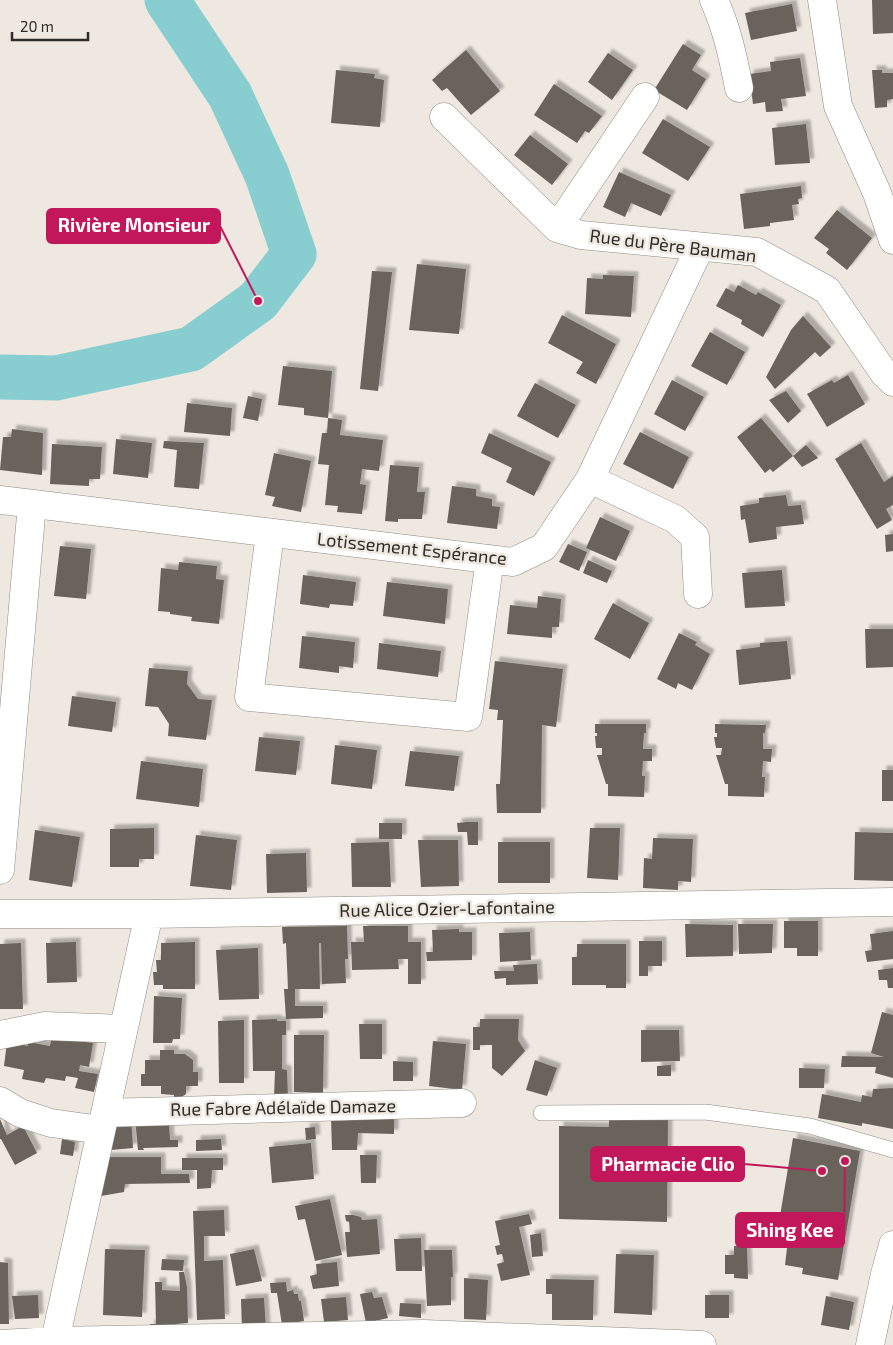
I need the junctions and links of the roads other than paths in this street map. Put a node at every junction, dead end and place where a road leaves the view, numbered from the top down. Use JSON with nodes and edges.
{"nodes":[{"id":1,"x":714,"y":0,"type":"edge"},
{"id":2,"x":822,"y":0,"type":"edge"},
{"id":3,"x":739,"y":88,"type":"dead end"},
{"id":4,"x":645,"y":97,"type":"dead end"},
{"id":5,"x":444,"y":117,"type":"dead end"},
{"id":6,"x":557,"y":228,"type":"junction"},
{"id":7,"x":893,"y":240,"type":"edge"},
{"id":8,"x":700,"y":247,"type":"junction"},
{"id":9,"x":893,"y":382,"type":"edge"},
{"id":10,"x":590,"y":480,"type":"junction"},
{"id":11,"x":0,"y":500,"type":"edge"},
{"id":12,"x":32,"y":504,"type":"junction"},
{"id":13,"x":270,"y":533,"type":"junction"},
{"id":14,"x":490,"y":559,"type":"junction"},
{"id":15,"x":698,"y":594,"type":"dead end"},
{"id":16,"x":0,"y":870,"type":"edge"},
{"id":17,"x":893,"y":902,"type":"edge"},
{"id":18,"x":0,"y":914,"type":"edge"},
{"id":19,"x":149,"y":914,"type":"junction"},
{"id":20,"x":123,"y":1030,"type":"junction"},
{"id":21,"x":0,"y":1035,"type":"edge"},
{"id":22,"x":0,"y":1101,"type":"edge"},
{"id":23,"x":462,"y":1103,"type":"dead end"},
{"id":24,"x":541,"y":1113,"type":"dead end"},
{"id":25,"x":103,"y":1121,"type":"junction"},
{"id":26,"x":893,"y":1150,"type":"edge"},
{"id":27,"x":893,"y":1245,"type":"edge"},
{"id":28,"x":889,"y":1276,"type":"edge"},
{"id":29,"x":54,"y":1343,"type":"edge"},
{"id":30,"x":0,"y":1344,"type":"edge"},
{"id":31,"x":702,"y":1345,"type":"edge"},
{"id":32,"x":870,"y":1345,"type":"edge"}],
"edges":[{"from":1,"to":3,"type":"street"},
{"from":2,"to":7,"type":"street"},
{"from":4,"to":6,"type":"street"},
{"from":5,"to":6,"type":"street","name":"Rue du Père Bauman"},
{"from":6,"to":8,"type":"street","name":"Rue du Père Bauman"},
{"from":8,"to":9,"type":"street","name":"Rue du Père Bauman"},
{"from":8,"to":10,"type":"street","name":"Lotissement Espérance"},
{"from":10,"to":14,"type":"street","name":"Lotissement Espérance"},
{"from":10,"to":15,"type":"street"},
{"from":11,"to":12,"type":"street","name":"Lotissement Espérance"},
{"from":12,"to":13,"type":"street","name":"Lotissement Espérance"},
{"from":12,"to":16,"type":"street"},
{"from":13,"to":14,"type":"street","name":"Lotissement Espérance"},
{"from":13,"to":14,"type":"street"},
{"from":17,"to":19,"type":"street","name":"Rue Alice Ozier-Lafontaine"},
{"from":18,"to":19,"type":"street","name":"Rue Alice Ozier-Lafontaine"},
{"from":19,"to":20,"type":"street"},
{"from":20,"to":21,"type":"street"},
{"from":20,"to":25,"type":"street"},
{"from":22,"to":25,"type":"street","name":"Rue Fabre Adélaïde Damaze"},
{"from":23,"to":25,"type":"street","name":"Rue Fabre Adélaïde Damaze"},
{"from":24,"to":26,"type":"lane"},
{"from":25,"to":29,"type":"street"},
{"from":27,"to":28,"type":"street"},
{"from":28,"to":32,"type":"street"},
{"from":29,"to":30,"type":"street"},
{"from":29,"to":31,"type":"street"}]}
